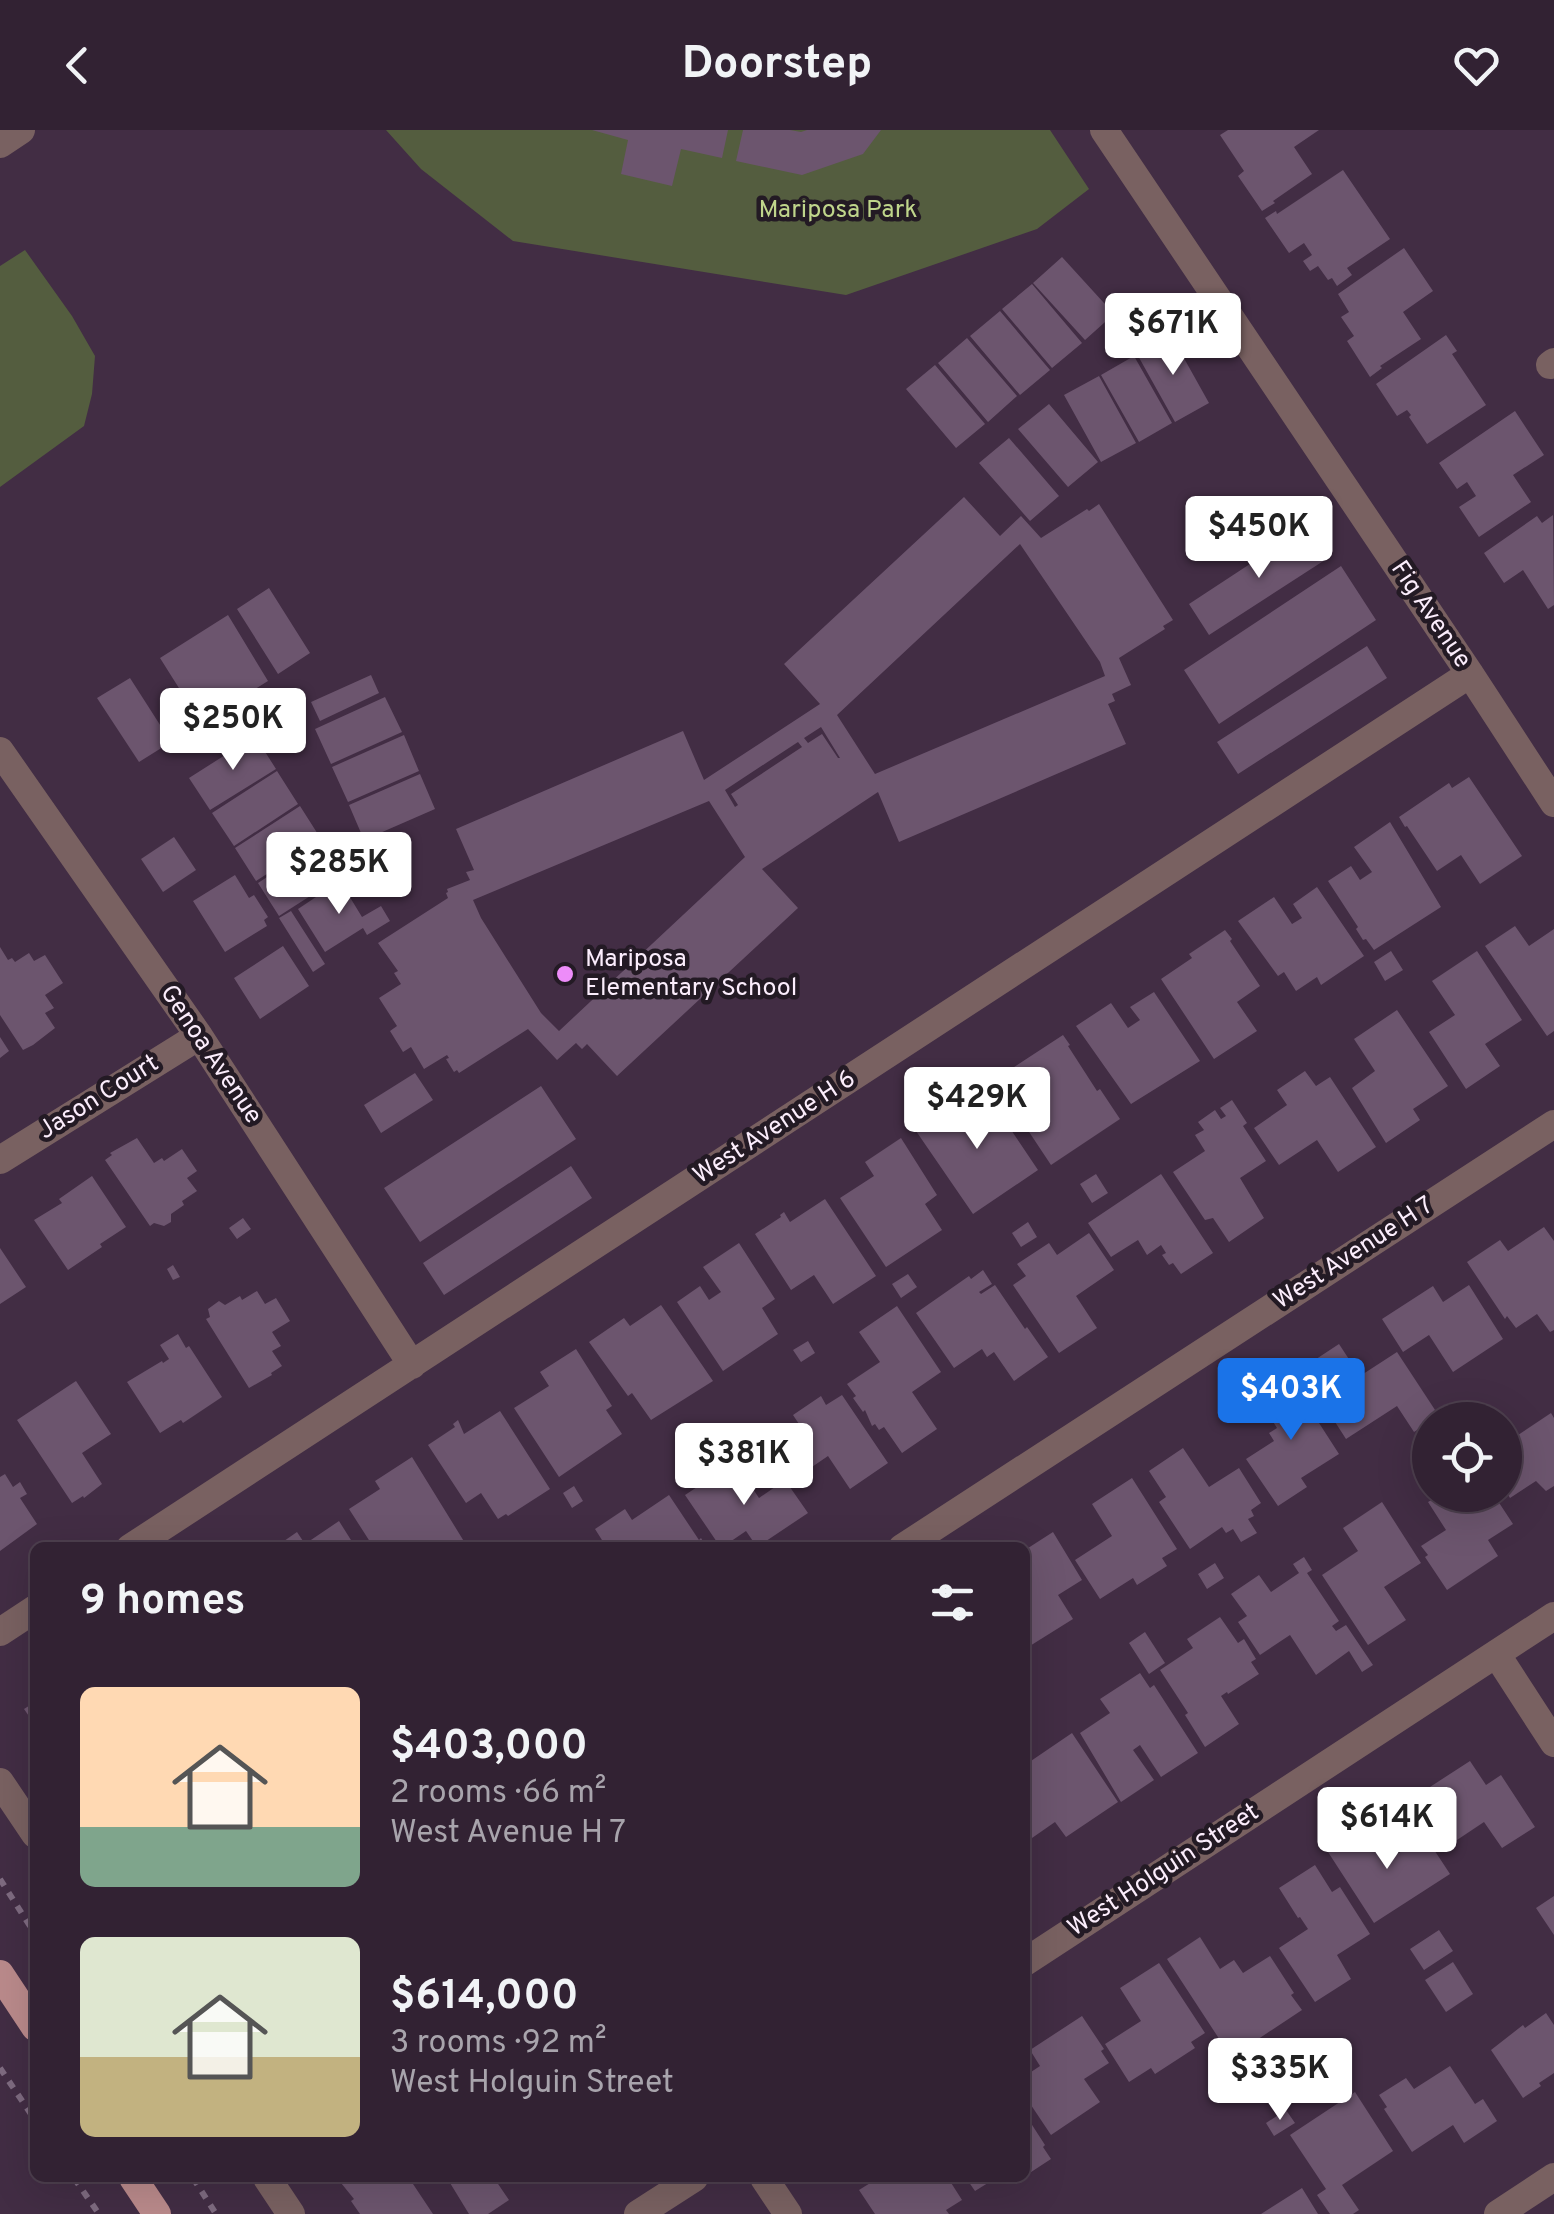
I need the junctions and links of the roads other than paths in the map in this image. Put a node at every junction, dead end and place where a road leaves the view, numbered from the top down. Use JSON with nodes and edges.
{"nodes":[{"id":1,"x":21,"y":130,"type":"edge"},
{"id":2,"x":1104,"y":130,"type":"edge"},
{"id":3,"x":0,"y":143,"type":"edge"},
{"id":4,"x":1470,"y":674,"type":"junction"},
{"id":5,"x":0,"y":750,"type":"edge"},
{"id":6,"x":1554,"y":804,"type":"edge"},
{"id":7,"x":199,"y":1036,"type":"junction"},
{"id":8,"x":1554,"y":1124,"type":"edge"},
{"id":9,"x":0,"y":1160,"type":"edge"},
{"id":10,"x":412,"y":1364,"type":"junction"},
{"id":11,"x":139,"y":1542,"type":"edge"},
{"id":12,"x":911,"y":1542,"type":"edge"},
{"id":13,"x":30,"y":1612,"type":"edge"},
{"id":14,"x":1554,"y":1616,"type":"edge"},
{"id":15,"x":0,"y":1632,"type":"edge"},
{"id":16,"x":1497,"y":1655,"type":"junction"},
{"id":17,"x":1554,"y":1743,"type":"edge"},
{"id":18,"x":0,"y":1782,"type":"edge"},
{"id":19,"x":30,"y":1827,"type":"edge"},
{"id":20,"x":1030,"y":1959,"type":"edge"},
{"id":21,"x":0,"y":1974,"type":"edge"},
{"id":22,"x":30,"y":2020,"type":"edge"},
{"id":23,"x":1554,"y":2177,"type":"edge"},
{"id":24,"x":136,"y":2182,"type":"edge"},
{"id":25,"x":269,"y":2182,"type":"edge"},
{"id":26,"x":688,"y":2182,"type":"edge"},
{"id":27,"x":767,"y":2182,"type":"edge"},
{"id":28,"x":157,"y":2214,"type":"edge"},
{"id":29,"x":291,"y":2214,"type":"edge"},
{"id":30,"x":638,"y":2214,"type":"edge"},
{"id":31,"x":788,"y":2214,"type":"edge"},
{"id":32,"x":1498,"y":2214,"type":"edge"}],
"edges":[{"from":1,"to":3,"type":"street"},
{"from":2,"to":4,"type":"street","name":"Fig Avenue"},
{"from":4,"to":6,"type":"street","name":"Fig Avenue"},
{"from":4,"to":10,"type":"street","name":"West Avenue H 6"},
{"from":5,"to":7,"type":"street","name":"Genoa Avenue"},
{"from":7,"to":9,"type":"street","name":"Jason Court"},
{"from":7,"to":10,"type":"street","name":"Genoa Avenue"},
{"from":8,"to":12,"type":"street","name":"West Avenue H 7"},
{"from":10,"to":11,"type":"street","name":"West Avenue H 6"},
{"from":13,"to":15,"type":"street"},
{"from":14,"to":16,"type":"street","name":"West Holguin Street"},
{"from":16,"to":17,"type":"street"},
{"from":16,"to":20,"type":"street","name":"West Holguin Street"},
{"from":18,"to":19,"type":"street"},
{"from":21,"to":22,"type":"main road"},
{"from":23,"to":32,"type":"street"},
{"from":24,"to":28,"type":"main road"},
{"from":25,"to":29,"type":"street"},
{"from":26,"to":30,"type":"street"},
{"from":27,"to":31,"type":"street"}]}
